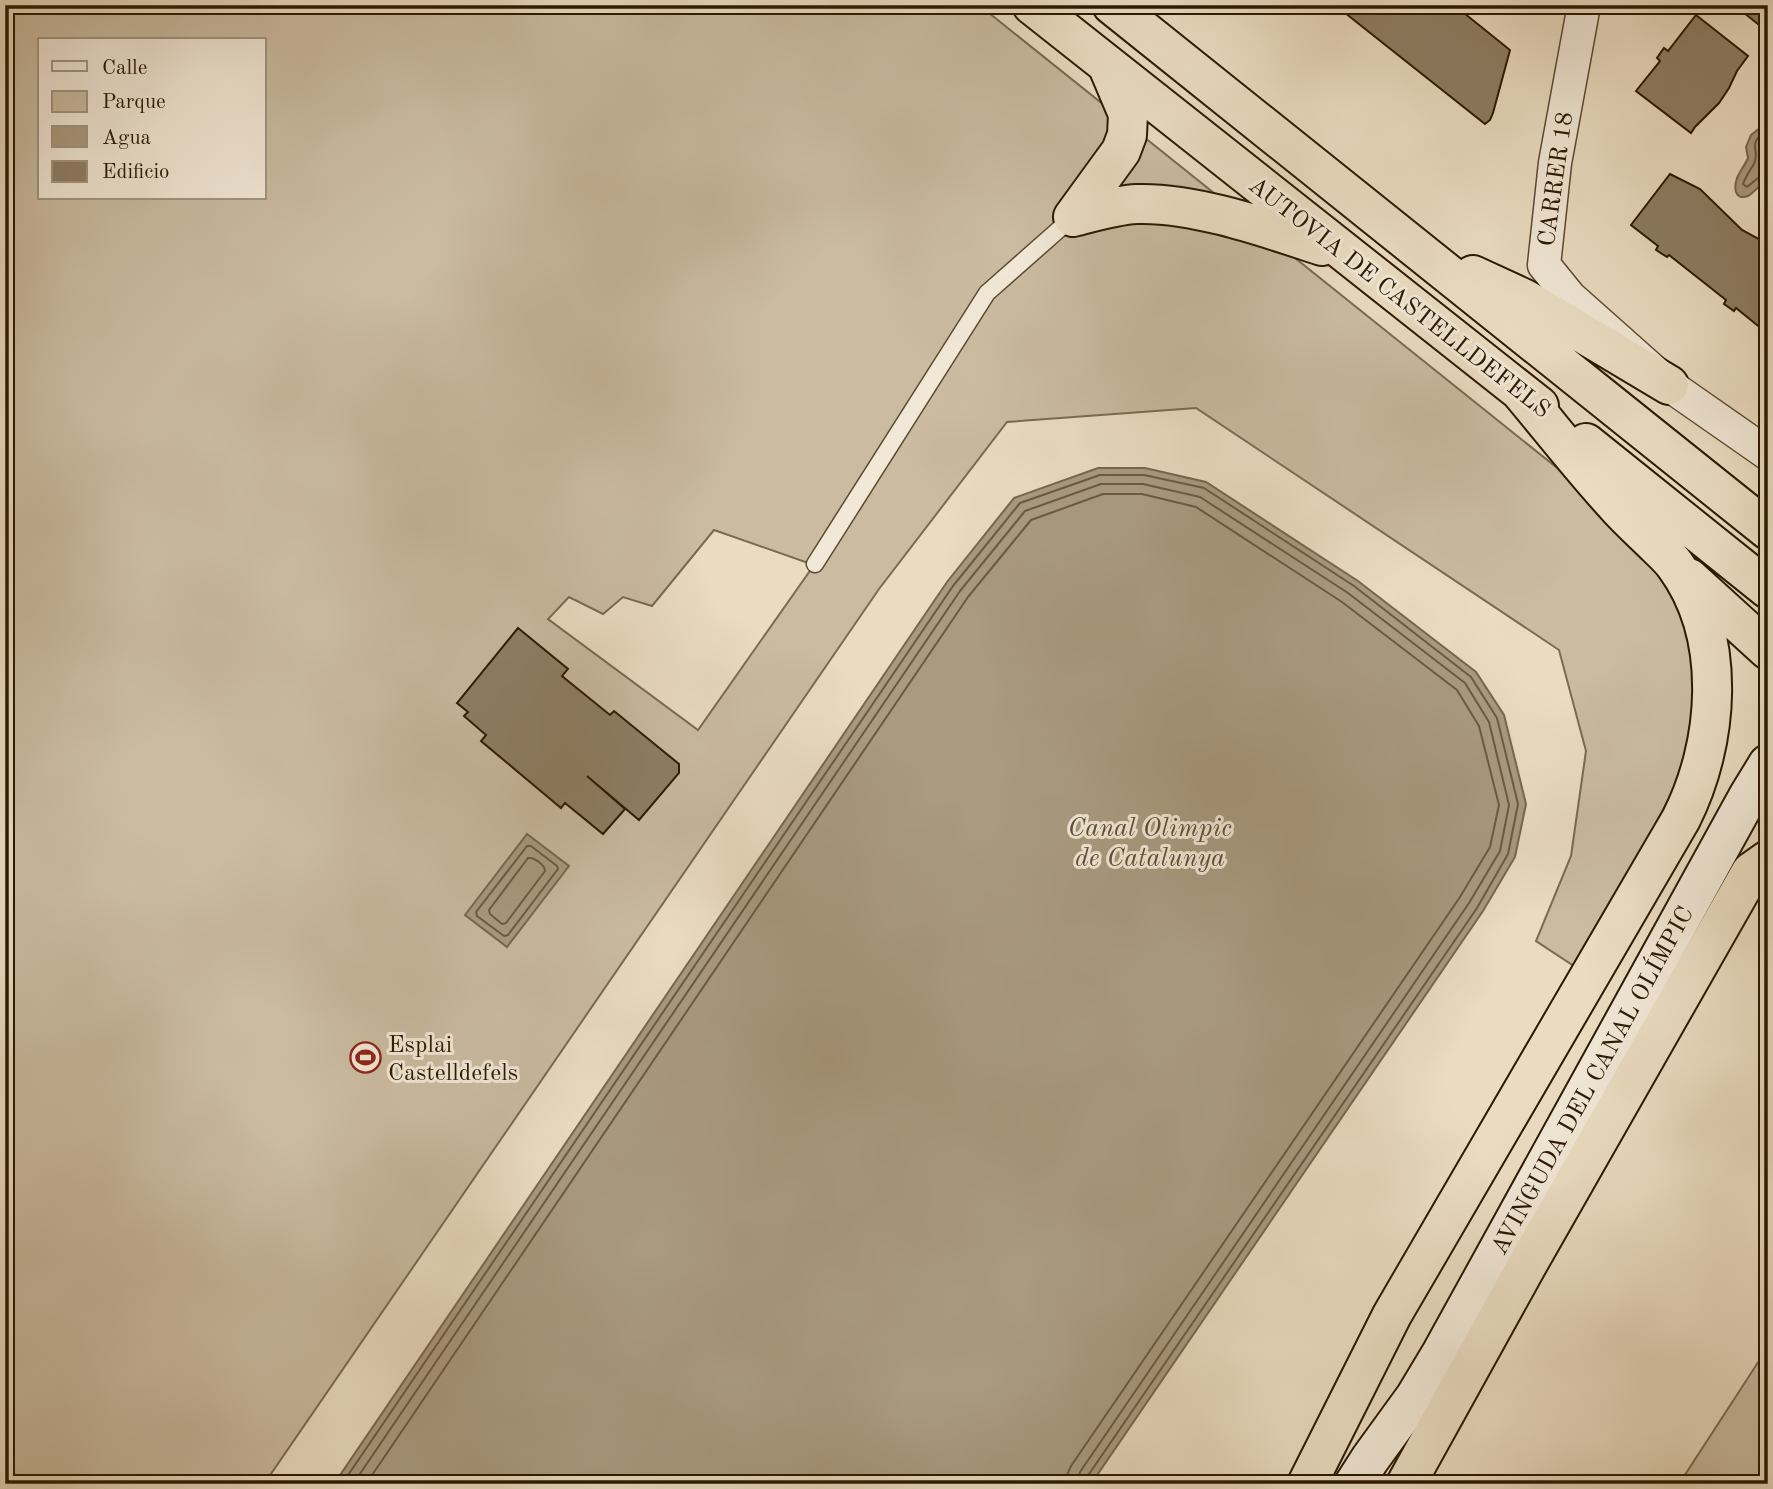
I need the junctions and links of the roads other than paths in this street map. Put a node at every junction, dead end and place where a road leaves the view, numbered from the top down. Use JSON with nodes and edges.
{"nodes":[{"id":1,"x":1032,"y":5,"type":"edge"},
{"id":2,"x":1112,"y":5,"type":"edge"},
{"id":3,"x":1584,"y":5,"type":"edge"},
{"id":4,"x":1106,"y":64,"type":"junction"},
{"id":5,"x":1073,"y":217,"type":"junction"},
{"id":6,"x":1421,"y":252,"type":"junction"},
{"id":7,"x":1345,"y":253,"type":"junction"},
{"id":8,"x":1669,"y":385,"type":"junction"},
{"id":9,"x":1519,"y":390,"type":"junction"},
{"id":10,"x":1768,"y":454,"type":"edge"},
{"id":11,"x":1768,"y":530,"type":"edge"},
{"id":12,"x":815,"y":564,"type":"dead end"},
{"id":13,"x":1675,"y":565,"type":"junction"},
{"id":14,"x":1768,"y":589,"type":"edge"},
{"id":15,"x":1768,"y":649,"type":"edge"},
{"id":16,"x":1768,"y":764,"type":"edge"},
{"id":17,"x":1768,"y":860,"type":"edge"},
{"id":18,"x":1415,"y":1397,"type":"junction"},
{"id":19,"x":1307,"y":1484,"type":"edge"},
{"id":20,"x":1354,"y":1484,"type":"edge"},
{"id":21,"x":1375,"y":1484,"type":"edge"},
{"id":22,"x":1406,"y":1484,"type":"edge"}],
"edges":[{"from":1,"to":4,"type":"highway","name":"AUTOVIA DE CASTELLDEFELS"},
{"from":2,"to":6,"type":"highway","name":"AUTOVIA DE CASTELLDEFELS"},
{"from":3,"to":8,"type":"street","name":"CARRER 18"},
{"from":4,"to":5,"type":"highway"},
{"from":4,"to":7,"type":"highway","name":"AUTOVIA DE CASTELLDEFELS"},
{"from":5,"to":7,"type":"highway"},
{"from":5,"to":12,"type":"lane"},
{"from":6,"to":8,"type":"highway"},
{"from":6,"to":11,"type":"highway","name":"AUTOVIA DE CASTELLDEFELS"},
{"from":7,"to":9,"type":"highway","name":"AUTOVIA DE CASTELLDEFELS"},
{"from":8,"to":10,"type":"street"},
{"from":9,"to":13,"type":"highway"},
{"from":9,"to":14,"type":"highway","name":"AUTOVIA DE CASTELLDEFELS"},
{"from":13,"to":15,"type":"highway"},
{"from":13,"to":19,"type":"highway"},
{"from":16,"to":18,"type":"street","name":"AVINGUDA DEL CANAL OLÍMPIC"},
{"from":17,"to":22,"type":"highway"},
{"from":18,"to":20,"type":"street","name":"AVINGUDA DEL CANAL OLÍMPIC"},
{"from":18,"to":21,"type":"street","name":"AVINGUDA DEL CANAL OLÍMPIC"}]}
